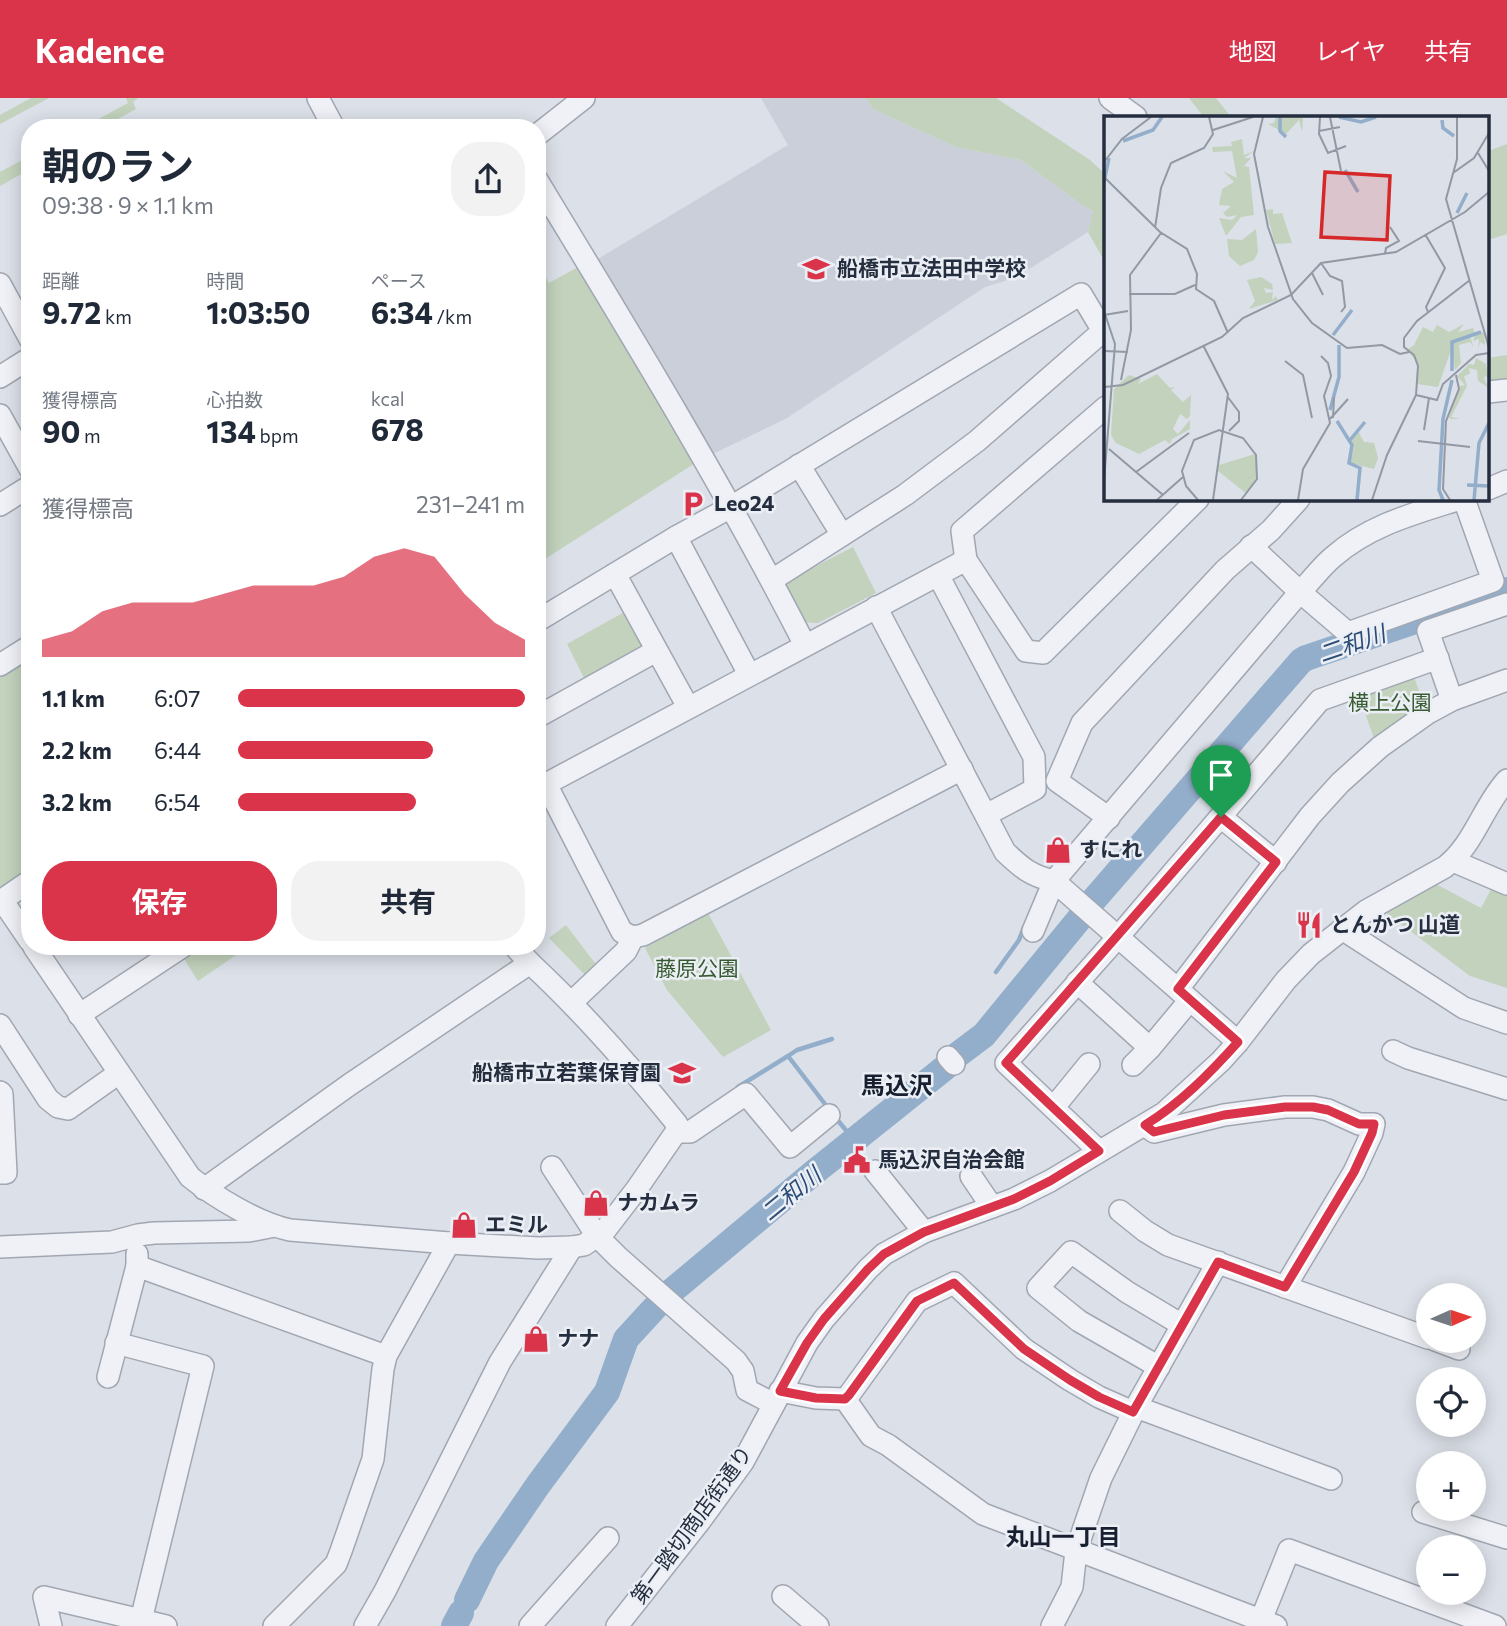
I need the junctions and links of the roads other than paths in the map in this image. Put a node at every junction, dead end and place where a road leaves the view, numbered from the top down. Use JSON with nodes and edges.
{"nodes":[{"id":1,"x":318,"y":98,"type":"edge"},
{"id":2,"x":584,"y":98,"type":"edge"},
{"id":3,"x":1110,"y":98,"type":"edge"},
{"id":4,"x":1135,"y":116,"type":"edge"},
{"id":5,"x":329,"y":119,"type":"edge"},
{"id":6,"x":546,"y":128,"type":"edge"},
{"id":7,"x":546,"y":195,"type":"edge"},
{"id":8,"x":3,"y":295,"type":"edge"},
{"id":9,"x":21,"y":324,"type":"edge"},
{"id":10,"x":21,"y":364,"type":"edge"},
{"id":11,"x":0,"y":377,"type":"edge"},
{"id":12,"x":1104,"y":409,"type":"edge"},
{"id":13,"x":0,"y":415,"type":"edge"},
{"id":14,"x":21,"y":453,"type":"edge"},
{"id":15,"x":799,"y":465,"type":"junction"},
{"id":16,"x":1507,"y":481,"type":"edge"},
{"id":17,"x":1490,"y":488,"type":"edge"},
{"id":18,"x":21,"y":492,"type":"edge"},
{"id":19,"x":1197,"y":500,"type":"edge"},
{"id":20,"x":1298,"y":500,"type":"edge"},
{"id":21,"x":1459,"y":500,"type":"edge"},
{"id":22,"x":1462,"y":500,"type":"edge"},
{"id":23,"x":0,"y":505,"type":"edge"},
{"id":24,"x":732,"y":507,"type":"junction"},
{"id":25,"x":842,"y":535,"type":"junction"},
{"id":26,"x":676,"y":537,"type":"junction"},
{"id":27,"x":1251,"y":546,"type":"junction"},
{"id":28,"x":966,"y":560,"type":"junction"},
{"id":29,"x":615,"y":574,"type":"junction"},
{"id":30,"x":938,"y":575,"type":"junction"},
{"id":31,"x":772,"y":580,"type":"junction"},
{"id":32,"x":1300,"y":592,"type":"junction"},
{"id":33,"x":1507,"y":604,"type":"edge"},
{"id":34,"x":876,"y":607,"type":"junction"},
{"id":35,"x":546,"y":616,"type":"edge"},
{"id":36,"x":805,"y":645,"type":"junction"},
{"id":37,"x":656,"y":651,"type":"junction"},
{"id":38,"x":21,"y":652,"type":"edge"},
{"id":39,"x":1437,"y":658,"type":"junction"},
{"id":40,"x":0,"y":665,"type":"edge"},
{"id":41,"x":749,"y":674,"type":"junction"},
{"id":42,"x":1507,"y":680,"type":"edge"},
{"id":43,"x":1452,"y":700,"type":"junction"},
{"id":44,"x":688,"y":707,"type":"junction"},
{"id":45,"x":546,"y":712,"type":"edge"},
{"id":46,"x":962,"y":769,"type":"junction"},
{"id":47,"x":1507,"y":780,"type":"edge"},
{"id":48,"x":546,"y":782,"type":"edge"},
{"id":49,"x":546,"y":794,"type":"edge"},
{"id":50,"x":986,"y":815,"type":"junction"},
{"id":51,"x":1221,"y":817,"type":"junction"},
{"id":52,"x":1109,"y":818,"type":"junction"},
{"id":53,"x":1453,"y":861,"type":"junction"},
{"id":54,"x":1276,"y":862,"type":"junction"},
{"id":55,"x":1054,"y":881,"type":"junction"},
{"id":56,"x":1507,"y":884,"type":"edge"},
{"id":57,"x":21,"y":886,"type":"edge"},
{"id":58,"x":1,"y":898,"type":"edge"},
{"id":59,"x":21,"y":928,"type":"edge"},
{"id":60,"x":1342,"y":929,"type":"junction"},
{"id":61,"x":1033,"y":930,"type":"dead end"},
{"id":62,"x":633,"y":937,"type":"junction"},
{"id":63,"x":1118,"y":937,"type":"junction"},
{"id":64,"x":39,"y":955,"type":"edge"},
{"id":65,"x":170,"y":955,"type":"edge"},
{"id":66,"x":525,"y":955,"type":"edge"},
{"id":67,"x":1077,"y":982,"type":"junction"},
{"id":68,"x":1184,"y":994,"type":"junction"},
{"id":69,"x":572,"y":1002,"type":"junction"},
{"id":70,"x":79,"y":1015,"type":"junction"},
{"id":71,"x":1507,"y":1023,"type":"edge"},
{"id":72,"x":0,"y":1025,"type":"edge"},
{"id":73,"x":1238,"y":1042,"type":"junction"},
{"id":74,"x":1150,"y":1048,"type":"junction"},
{"id":75,"x":1393,"y":1051,"type":"dead end"},
{"id":76,"x":1089,"y":1064,"type":"dead end"},
{"id":77,"x":1133,"y":1065,"type":"dead end"},
{"id":78,"x":119,"y":1073,"type":"junction"},
{"id":79,"x":1507,"y":1089,"type":"edge"},
{"id":80,"x":0,"y":1091,"type":"edge"},
{"id":81,"x":1054,"y":1107,"type":"junction"},
{"id":82,"x":829,"y":1115,"type":"dead end"},
{"id":83,"x":1145,"y":1125,"type":"junction"},
{"id":84,"x":676,"y":1132,"type":"junction"},
{"id":85,"x":1099,"y":1151,"type":"junction"},
{"id":86,"x":552,"y":1167,"type":"dead end"},
{"id":87,"x":874,"y":1171,"type":"dead end"},
{"id":88,"x":0,"y":1173,"type":"edge"},
{"id":89,"x":971,"y":1176,"type":"dead end"},
{"id":90,"x":204,"y":1189,"type":"junction"},
{"id":91,"x":992,"y":1207,"type":"junction"},
{"id":92,"x":1120,"y":1210,"type":"dead end"},
{"id":93,"x":275,"y":1226,"type":"junction"},
{"id":94,"x":924,"y":1232,"type":"junction"},
{"id":95,"x":138,"y":1235,"type":"junction"},
{"id":96,"x":597,"y":1236,"type":"junction"},
{"id":97,"x":449,"y":1244,"type":"junction"},
{"id":98,"x":0,"y":1247,"type":"edge"},
{"id":99,"x":572,"y":1247,"type":"junction"},
{"id":100,"x":1218,"y":1262,"type":"junction"},
{"id":101,"x":136,"y":1266,"type":"junction"},
{"id":102,"x":1285,"y":1287,"type":"junction"},
{"id":103,"x":1182,"y":1325,"type":"junction"},
{"id":104,"x":1416,"y":1334,"type":"edge"},
{"id":105,"x":116,"y":1343,"type":"junction"},
{"id":106,"x":386,"y":1356,"type":"junction"},
{"id":107,"x":1158,"y":1367,"type":"junction"},
{"id":108,"x":108,"y":1377,"type":"dead end"},
{"id":109,"x":777,"y":1397,"type":"junction"},
{"id":110,"x":845,"y":1399,"type":"junction"},
{"id":111,"x":1135,"y":1410,"type":"junction"},
{"id":112,"x":1331,"y":1479,"type":"dead end"},
{"id":113,"x":1452,"y":1521,"type":"edge"},
{"id":114,"x":608,"y":1538,"type":"dead end"},
{"id":115,"x":1507,"y":1538,"type":"edge"},
{"id":116,"x":1076,"y":1551,"type":"junction"},
{"id":117,"x":783,"y":1596,"type":"dead end"},
{"id":118,"x":141,"y":1620,"type":"junction"},
{"id":119,"x":1268,"y":1623,"type":"edge"},
{"id":120,"x":51,"y":1626,"type":"edge"},
{"id":121,"x":166,"y":1626,"type":"edge"},
{"id":122,"x":274,"y":1626,"type":"edge"},
{"id":123,"x":365,"y":1626,"type":"edge"},
{"id":124,"x":530,"y":1626,"type":"edge"},
{"id":125,"x":617,"y":1626,"type":"edge"},
{"id":126,"x":818,"y":1626,"type":"edge"},
{"id":127,"x":1052,"y":1626,"type":"edge"},
{"id":128,"x":1495,"y":1626,"type":"edge"}],
"edges":[{"from":1,"to":5,"type":"street"},
{"from":2,"to":6,"type":"street"},
{"from":3,"to":4,"type":"street"},
{"from":7,"to":24,"type":"street"},
{"from":8,"to":9,"type":"street"},
{"from":10,"to":11,"type":"street"},
{"from":12,"to":28,"type":"street"},
{"from":13,"to":14,"type":"street"},
{"from":15,"to":24,"type":"street"},
{"from":15,"to":25,"type":"street"},
{"from":15,"to":25,"type":"street"},
{"from":16,"to":17,"type":"street"},
{"from":18,"to":23,"type":"street"},
{"from":19,"to":28,"type":"street"},
{"from":20,"to":27,"type":"street"},
{"from":21,"to":32,"type":"street"},
{"from":22,"to":32,"type":"street"},
{"from":24,"to":26,"type":"street"},
{"from":24,"to":31,"type":"street"},
{"from":25,"to":31,"type":"street"},
{"from":26,"to":29,"type":"street"},
{"from":26,"to":41,"type":"street"},
{"from":27,"to":32,"type":"street"},
{"from":27,"to":52,"type":"street"},
{"from":28,"to":30,"type":"street"},
{"from":29,"to":35,"type":"street"},
{"from":29,"to":37,"type":"street"},
{"from":30,"to":34,"type":"street"},
{"from":30,"to":50,"type":"street"},
{"from":31,"to":36,"type":"street"},
{"from":32,"to":52,"type":"street"},
{"from":33,"to":39,"type":"street"},
{"from":34,"to":36,"type":"street"},
{"from":34,"to":46,"type":"street"},
{"from":36,"to":41,"type":"street"},
{"from":37,"to":44,"type":"street"},
{"from":37,"to":45,"type":"street"},
{"from":38,"to":40,"type":"street"},
{"from":39,"to":43,"type":"street"},
{"from":39,"to":51,"type":"street"},
{"from":41,"to":44,"type":"street"},
{"from":42,"to":43,"type":"street"},
{"from":43,"to":54,"type":"street"},
{"from":44,"to":48,"type":"street"},
{"from":46,"to":50,"type":"street"},
{"from":46,"to":62,"type":"street"},
{"from":47,"to":53,"type":"street","name":"第一踏切商店街通り"},
{"from":49,"to":62,"type":"street"},
{"from":50,"to":55,"type":"street"},
{"from":51,"to":54,"type":"street"},
{"from":51,"to":63,"type":"street"},
{"from":52,"to":55,"type":"street"},
{"from":53,"to":56,"type":"street"},
{"from":53,"to":60,"type":"street","name":"第一踏切商店街通り"},
{"from":54,"to":68,"type":"street"},
{"from":55,"to":61,"type":"street"},
{"from":55,"to":63,"type":"street"},
{"from":57,"to":58,"type":"street"},
{"from":58,"to":59,"type":"street"},
{"from":60,"to":71,"type":"street"},
{"from":60,"to":73,"type":"street","name":"第一踏切商店街通り"},
{"from":62,"to":69,"type":"street"},
{"from":63,"to":67,"type":"street"},
{"from":63,"to":68,"type":"street"},
{"from":64,"to":70,"type":"street"},
{"from":65,"to":70,"type":"street"},
{"from":66,"to":69,"type":"street"},
{"from":66,"to":90,"type":"street"},
{"from":67,"to":74,"type":"street"},
{"from":67,"to":81,"type":"street"},
{"from":68,"to":73,"type":"street"},
{"from":68,"to":74,"type":"street"},
{"from":69,"to":84,"type":"street"},
{"from":70,"to":78,"type":"street"},
{"from":72,"to":78,"type":"street"},
{"from":73,"to":83,"type":"street","name":"第一踏切商店街通り"},
{"from":74,"to":77,"type":"street"},
{"from":75,"to":79,"type":"street"},
{"from":76,"to":81,"type":"street"},
{"from":78,"to":90,"type":"street"},
{"from":80,"to":88,"type":"street"},
{"from":81,"to":85,"type":"street"},
{"from":82,"to":84,"type":"street"},
{"from":83,"to":85,"type":"street","name":"第一踏切商店街通り"},
{"from":83,"to":102,"type":"street"},
{"from":84,"to":96,"type":"street"},
{"from":85,"to":91,"type":"street","name":"第一踏切商店街通り"},
{"from":86,"to":96,"type":"street"},
{"from":87,"to":94,"type":"street"},
{"from":89,"to":91,"type":"street"},
{"from":90,"to":93,"type":"street"},
{"from":91,"to":94,"type":"street","name":"第一踏切商店街通り"},
{"from":92,"to":100,"type":"street"},
{"from":93,"to":95,"type":"street"},
{"from":93,"to":97,"type":"street"},
{"from":94,"to":109,"type":"street","name":"第一踏切商店街通り"},
{"from":95,"to":98,"type":"street"},
{"from":95,"to":101,"type":"street"},
{"from":96,"to":99,"type":"street"},
{"from":96,"to":109,"type":"street"},
{"from":97,"to":99,"type":"street"},
{"from":97,"to":106,"type":"street"},
{"from":99,"to":123,"type":"street"},
{"from":100,"to":102,"type":"street"},
{"from":100,"to":103,"type":"street"},
{"from":101,"to":105,"type":"street"},
{"from":101,"to":106,"type":"street"},
{"from":102,"to":104,"type":"street"},
{"from":103,"to":107,"type":"street"},
{"from":103,"to":107,"type":"street"},
{"from":105,"to":108,"type":"street"},
{"from":105,"to":118,"type":"street"},
{"from":106,"to":122,"type":"street"},
{"from":107,"to":111,"type":"street"},
{"from":109,"to":110,"type":"street"},
{"from":109,"to":125,"type":"street","name":"第一踏切商店街通り"},
{"from":110,"to":111,"type":"street"},
{"from":110,"to":116,"type":"street"},
{"from":111,"to":112,"type":"street"},
{"from":111,"to":116,"type":"street"},
{"from":113,"to":115,"type":"street"},
{"from":114,"to":124,"type":"street"},
{"from":116,"to":119,"type":"street"},
{"from":116,"to":127,"type":"street"},
{"from":117,"to":126,"type":"street"},
{"from":118,"to":120,"type":"street"},
{"from":118,"to":121,"type":"street"},
{"from":119,"to":128,"type":"street"}]}
